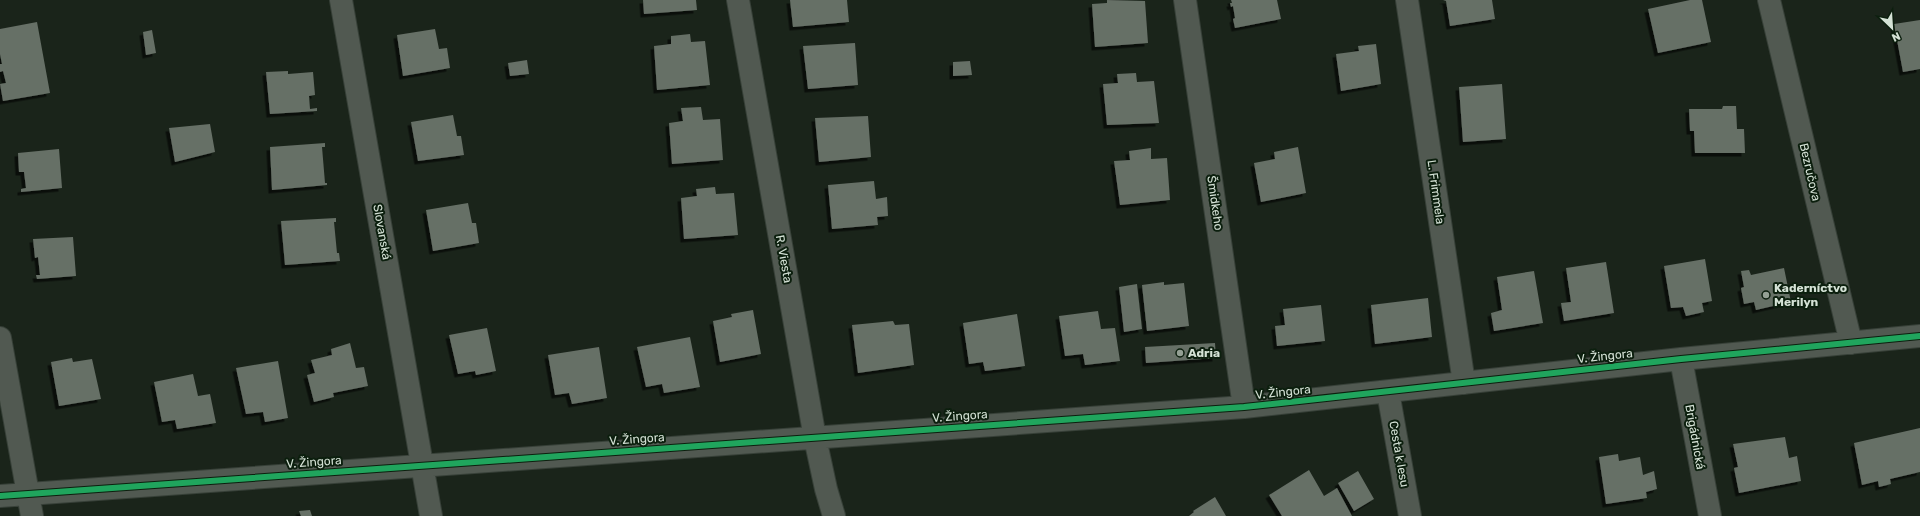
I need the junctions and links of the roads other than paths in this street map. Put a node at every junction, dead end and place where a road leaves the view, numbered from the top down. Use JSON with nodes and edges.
{"nodes":[{"id":1,"x":342,"y":0,"type":"edge"},
{"id":2,"x":738,"y":0,"type":"edge"},
{"id":3,"x":1185,"y":0,"type":"edge"},
{"id":4,"x":1407,"y":0,"type":"edge"},
{"id":5,"x":1769,"y":0,"type":"edge"},
{"id":6,"x":1920,"y":336,"type":"edge"},
{"id":7,"x":0,"y":338,"type":"edge"},
{"id":8,"x":1851,"y":343,"type":"junction"},
{"id":9,"x":1681,"y":359,"type":"junction"},
{"id":10,"x":1464,"y":383,"type":"junction"},
{"id":11,"x":1388,"y":392,"type":"junction"},
{"id":12,"x":1244,"y":407,"type":"junction"},
{"id":13,"x":815,"y":438,"type":"junction"},
{"id":14,"x":423,"y":465,"type":"junction"},
{"id":15,"x":28,"y":494,"type":"junction"},
{"id":16,"x":0,"y":496,"type":"edge"},
{"id":17,"x":32,"y":516,"type":"edge"},
{"id":18,"x":431,"y":516,"type":"edge"},
{"id":19,"x":834,"y":516,"type":"edge"},
{"id":20,"x":1410,"y":516,"type":"edge"},
{"id":21,"x":1710,"y":516,"type":"edge"}],
"edges":[{"from":1,"to":14,"type":"street","name":"Slovanská"},
{"from":2,"to":13,"type":"street","name":"R. Viesta"},
{"from":3,"to":12,"type":"street","name":"Šmidkeho"},
{"from":4,"to":10,"type":"street","name":"L. Frimmela"},
{"from":5,"to":8,"type":"street","name":"Bezručova"},
{"from":6,"to":8,"type":"street","name":"V. Žingora"},
{"from":7,"to":15,"type":"street"},
{"from":8,"to":9,"type":"street","name":"V. Žingora"},
{"from":9,"to":10,"type":"street","name":"V. Žingora"},
{"from":9,"to":21,"type":"street","name":"Brigádnická"},
{"from":10,"to":11,"type":"street","name":"V. Žingora"},
{"from":11,"to":12,"type":"street","name":"V. Žingora"},
{"from":11,"to":20,"type":"street","name":"Cesta k lesu"},
{"from":12,"to":13,"type":"street","name":"V. Žingora"},
{"from":13,"to":14,"type":"street","name":"V. Žingora"},
{"from":13,"to":19,"type":"street","name":"R. Viesta"},
{"from":14,"to":15,"type":"street","name":"V. Žingora"},
{"from":14,"to":18,"type":"street","name":"Slovanská"},
{"from":15,"to":16,"type":"street","name":"V. Žingora"},
{"from":15,"to":17,"type":"street"}]}
